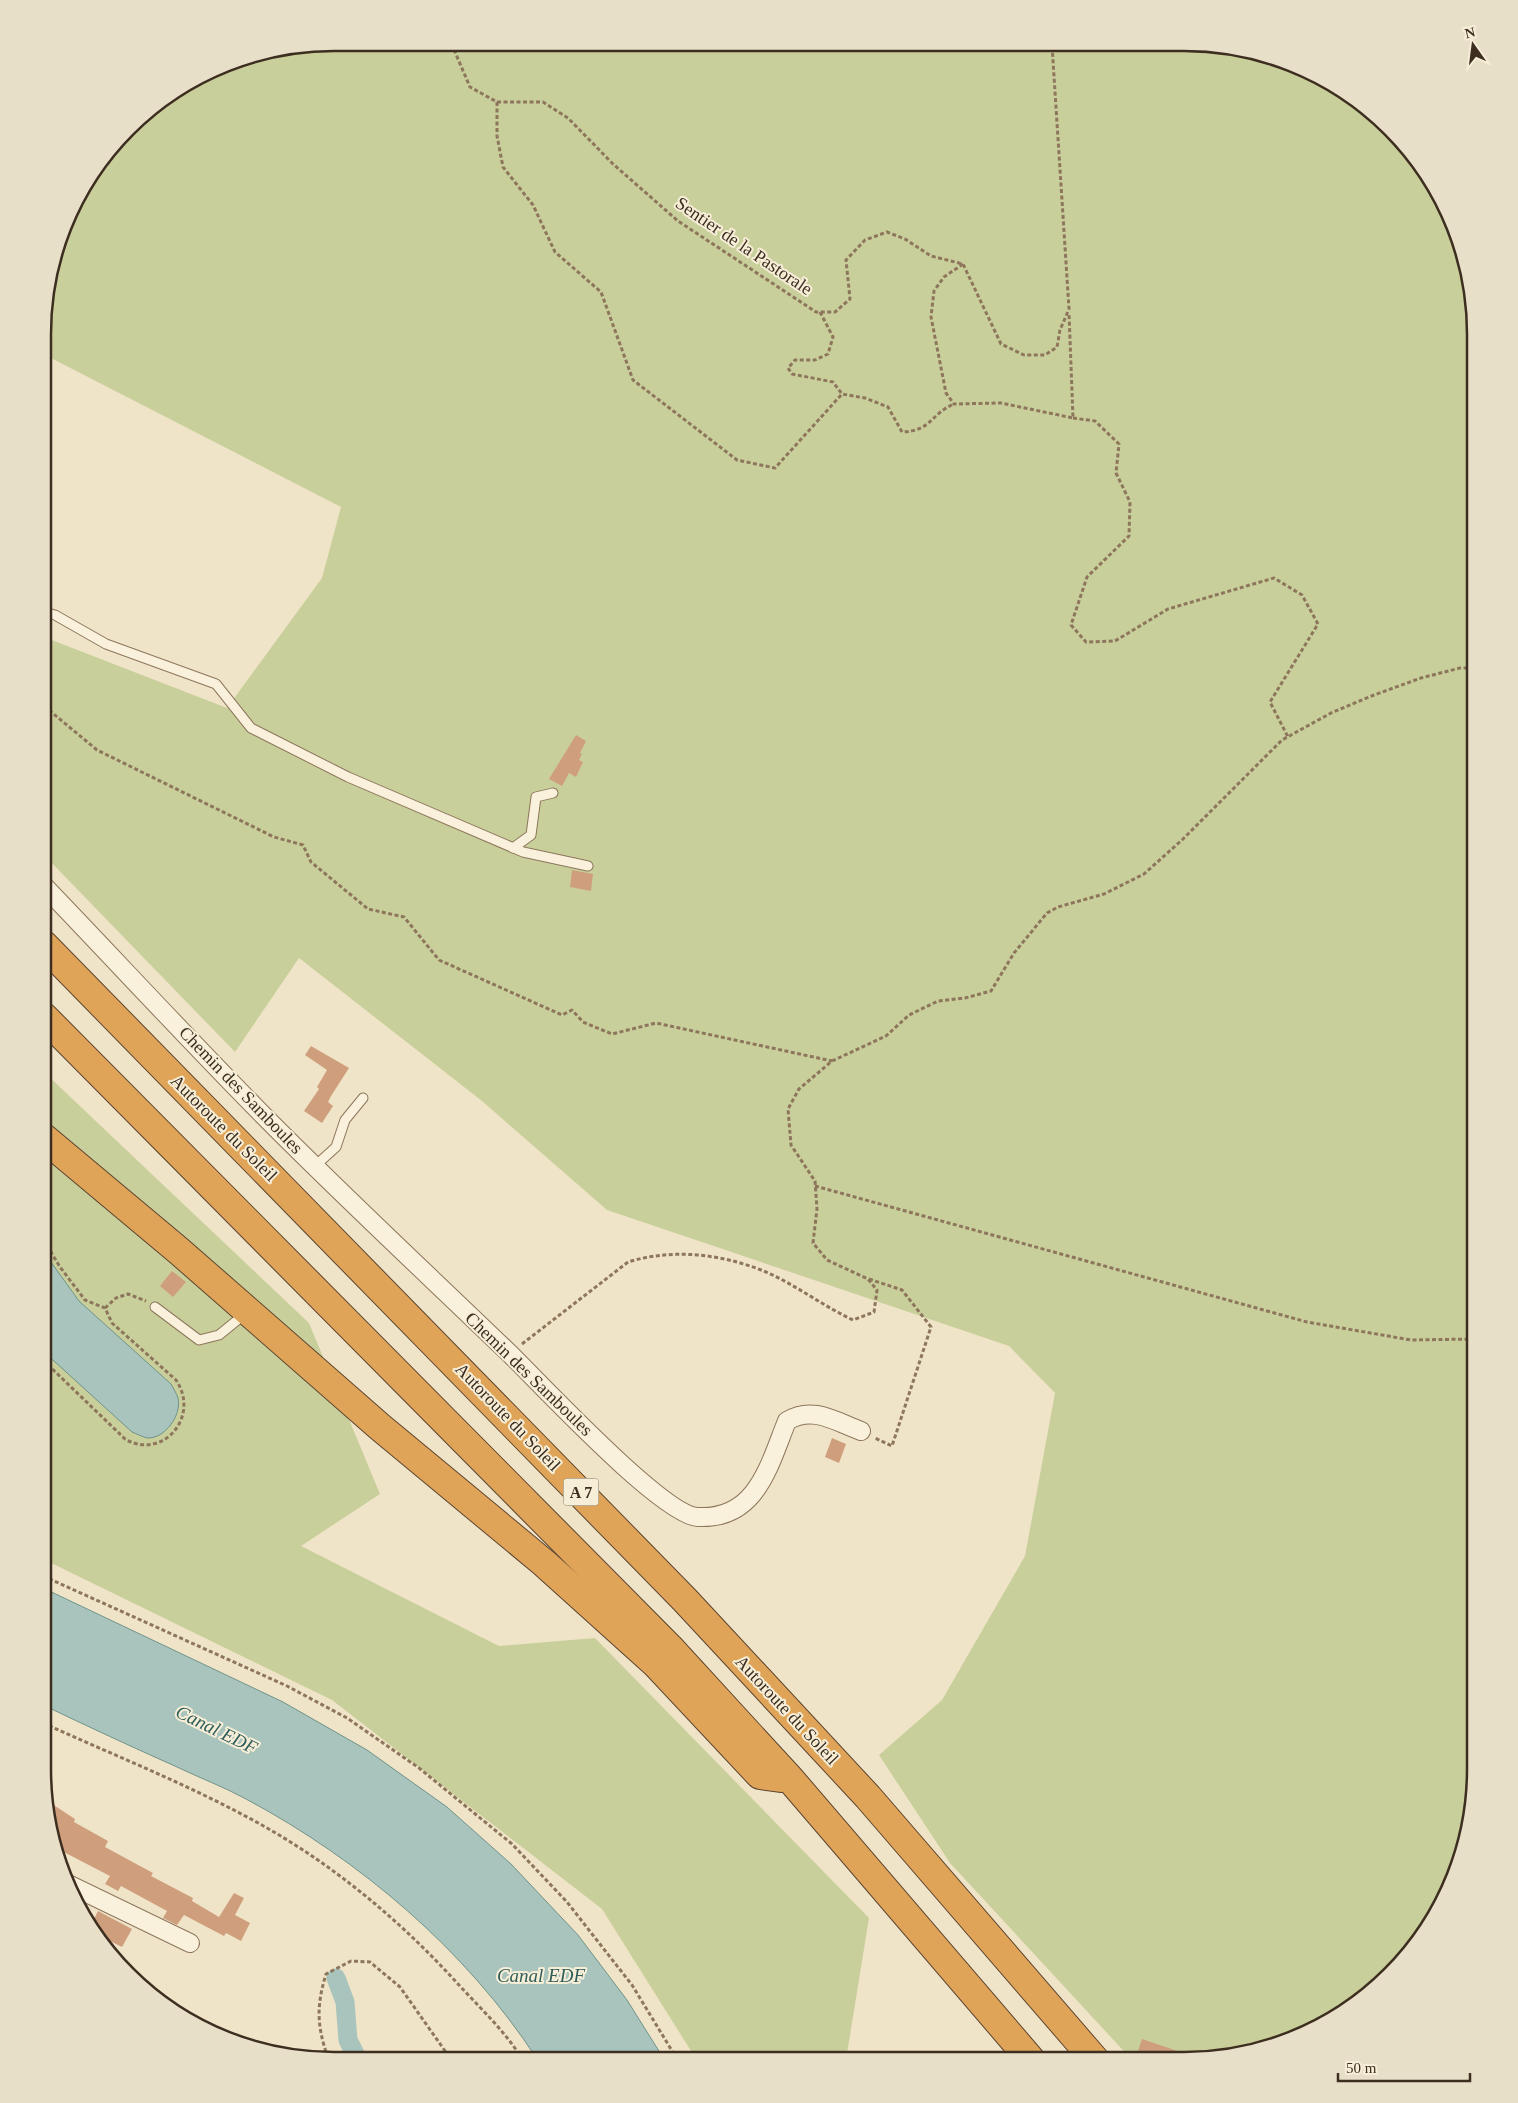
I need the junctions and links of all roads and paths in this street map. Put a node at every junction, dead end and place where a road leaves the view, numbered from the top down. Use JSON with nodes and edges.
{"nodes":[{"id":1,"x":455,"y":51,"type":"edge"},
{"id":2,"x":1052,"y":51,"type":"edge"},
{"id":3,"x":497,"y":102,"type":"junction"},
{"id":4,"x":963,"y":264,"type":"junction"},
{"id":5,"x":1069,"y":310,"type":"junction"},
{"id":6,"x":820,"y":312,"type":"junction"},
{"id":7,"x":842,"y":394,"type":"junction"},
{"id":8,"x":954,"y":404,"type":"junction"},
{"id":9,"x":1073,"y":418,"type":"junction"},
{"id":10,"x":51,"y":614,"type":"edge"},
{"id":11,"x":1467,"y":668,"type":"edge"},
{"id":12,"x":51,"y":712,"type":"edge"},
{"id":13,"x":1288,"y":737,"type":"junction"},
{"id":14,"x":553,"y":793,"type":"dead end"},
{"id":15,"x":513,"y":848,"type":"junction"},
{"id":16,"x":588,"y":866,"type":"dead end"},
{"id":17,"x":51,"y":893,"type":"edge"},
{"id":18,"x":51,"y":952,"type":"edge"},
{"id":19,"x":51,"y":1024,"type":"edge"},
{"id":20,"x":832,"y":1061,"type":"junction"},
{"id":21,"x":363,"y":1098,"type":"dead end"},
{"id":22,"x":51,"y":1144,"type":"edge"},
{"id":23,"x":316,"y":1166,"type":"junction"},
{"id":24,"x":815,"y":1186,"type":"junction"},
{"id":25,"x":51,"y":1252,"type":"edge"},
{"id":26,"x":868,"y":1279,"type":"junction"},
{"id":27,"x":155,"y":1307,"type":"joint"},
{"id":28,"x":105,"y":1308,"type":"junction"},
{"id":29,"x":248,"y":1312,"type":"junction"},
{"id":30,"x":1467,"y":1339,"type":"edge"},
{"id":31,"x":510,"y":1354,"type":"junction"},
{"id":32,"x":51,"y":1368,"type":"edge"},
{"id":33,"x":861,"y":1432,"type":"joint"},
{"id":34,"x":51,"y":1580,"type":"edge"},
{"id":35,"x":51,"y":1726,"type":"edge"},
{"id":36,"x":791,"y":1780,"type":"junction"},
{"id":37,"x":78,"y":1889,"type":"edge"},
{"id":38,"x":190,"y":1943,"type":"dead end"},
{"id":39,"x":326,"y":2052,"type":"edge"},
{"id":40,"x":446,"y":2052,"type":"edge"},
{"id":41,"x":517,"y":2052,"type":"edge"},
{"id":42,"x":673,"y":2052,"type":"edge"},
{"id":43,"x":1024,"y":2052,"type":"edge"},
{"id":44,"x":1088,"y":2052,"type":"edge"}],
"edges":[{"from":1,"to":3,"type":"path","name":"Sentier de la Pastorale"},
{"from":2,"to":5,"type":"path"},
{"from":3,"to":6,"type":"path","name":"Sentier de la Pastorale"},
{"from":3,"to":7,"type":"path"},
{"from":4,"to":5,"type":"path"},
{"from":4,"to":6,"type":"path","name":"Sentier de la Pastorale"},
{"from":4,"to":8,"type":"path"},
{"from":5,"to":9,"type":"path"},
{"from":6,"to":7,"type":"path"},
{"from":7,"to":8,"type":"path"},
{"from":8,"to":9,"type":"path"},
{"from":9,"to":13,"type":"path"},
{"from":10,"to":15,"type":"lane"},
{"from":11,"to":13,"type":"path"},
{"from":12,"to":20,"type":"path"},
{"from":13,"to":20,"type":"path"},
{"from":14,"to":15,"type":"lane"},
{"from":15,"to":16,"type":"lane"},
{"from":17,"to":23,"type":"street","name":"Chemin des Samboules"},
{"from":18,"to":44,"type":"highway","name":"Autoroute du Soleil","number":"A 7"},
{"from":19,"to":36,"type":"highway","number":"A 7"},
{"from":20,"to":24,"type":"path"},
{"from":21,"to":23,"type":"lane"},
{"from":22,"to":29,"type":"highway"},
{"from":23,"to":31,"type":"street","name":"Chemin des Samboules"},
{"from":24,"to":26,"type":"path"},
{"from":24,"to":30,"type":"path"},
{"from":25,"to":28,"type":"path"},
{"from":26,"to":31,"type":"path"},
{"from":26,"to":33,"type":"path"},
{"from":27,"to":28,"type":"path"},
{"from":27,"to":29,"type":"lane"},
{"from":28,"to":32,"type":"path"},
{"from":29,"to":36,"type":"highway"},
{"from":31,"to":33,"type":"street","name":"Chemin des Samboules"},
{"from":34,"to":42,"type":"path"},
{"from":35,"to":41,"type":"path"},
{"from":36,"to":43,"type":"highway","number":"A 7"},
{"from":37,"to":38,"type":"street"},
{"from":39,"to":40,"type":"path"}]}
